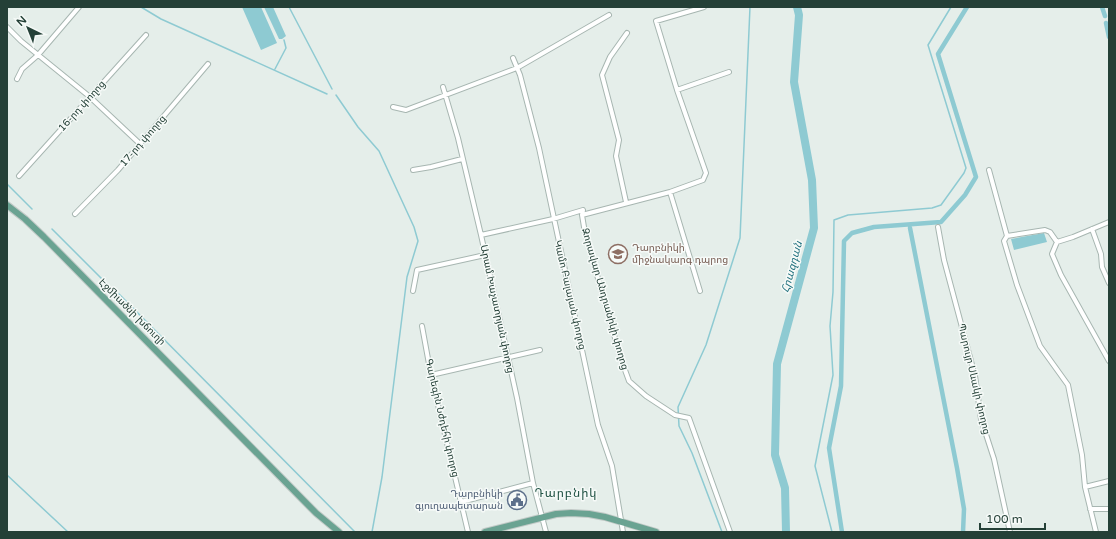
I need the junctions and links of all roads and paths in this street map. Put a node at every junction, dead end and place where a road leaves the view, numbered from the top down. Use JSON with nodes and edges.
{"nodes":[{"id":1,"x":79,"y":7,"type":"edge"},
{"id":2,"x":704,"y":7,"type":"edge"},
{"id":3,"x":609,"y":15,"type":"dead end"},
{"id":4,"x":7,"y":27,"type":"edge"},
{"id":5,"x":627,"y":33,"type":"dead end"},
{"id":6,"x":146,"y":35,"type":"dead end"},
{"id":7,"x":38,"y":54,"type":"junction"},
{"id":8,"x":513,"y":58,"type":"dead end"},
{"id":9,"x":208,"y":64,"type":"dead end"},
{"id":10,"x":517,"y":68,"type":"junction"},
{"id":11,"x":730,"y":72,"type":"dead end"},
{"id":12,"x":17,"y":79,"type":"dead end"},
{"id":13,"x":443,"y":87,"type":"dead end"},
{"id":14,"x":677,"y":90,"type":"junction"},
{"id":15,"x":444,"y":95,"type":"junction"},
{"id":16,"x":90,"y":97,"type":"junction"},
{"id":17,"x":393,"y":107,"type":"dead end"},
{"id":18,"x":139,"y":143,"type":"junction"},
{"id":19,"x":462,"y":159,"type":"junction"},
{"id":20,"x":413,"y":170,"type":"dead end"},
{"id":21,"x":989,"y":170,"type":"dead end"},
{"id":22,"x":19,"y":176,"type":"dead end"},
{"id":23,"x":670,"y":192,"type":"junction"},
{"id":24,"x":626,"y":202,"type":"junction"},
{"id":25,"x":7,"y":206,"type":"edge"},
{"id":26,"x":75,"y":214,"type":"dead end"},
{"id":27,"x":582,"y":215,"type":"junction"},
{"id":28,"x":553,"y":219,"type":"junction"},
{"id":29,"x":1109,"y":222,"type":"edge"},
{"id":30,"x":938,"y":226,"type":"dead end"},
{"id":31,"x":1092,"y":229,"type":"junction"},
{"id":32,"x":481,"y":235,"type":"junction"},
{"id":33,"x":1007,"y":236,"type":"junction"},
{"id":34,"x":1057,"y":242,"type":"junction"},
{"id":35,"x":485,"y":255,"type":"junction"},
{"id":36,"x":1109,"y":283,"type":"edge"},
{"id":37,"x":412,"y":291,"type":"dead end"},
{"id":38,"x":700,"y":291,"type":"dead end"},
{"id":39,"x":422,"y":326,"type":"dead end"},
{"id":40,"x":540,"y":350,"type":"dead end"},
{"id":41,"x":507,"y":358,"type":"junction"},
{"id":42,"x":1109,"y":361,"type":"edge"},
{"id":43,"x":431,"y":375,"type":"junction"},
{"id":44,"x":1109,"y":481,"type":"edge"},
{"id":45,"x":533,"y":483,"type":"junction"},
{"id":46,"x":1085,"y":487,"type":"junction"},
{"id":47,"x":461,"y":502,"type":"junction"},
{"id":48,"x":1090,"y":509,"type":"junction"},
{"id":49,"x":1109,"y":509,"type":"edge"},
{"id":50,"x":542,"y":518,"type":"junction"},
{"id":51,"x":621,"y":521,"type":"junction"},
{"id":52,"x":339,"y":532,"type":"edge"},
{"id":53,"x":468,"y":532,"type":"edge"},
{"id":54,"x":485,"y":532,"type":"edge"},
{"id":55,"x":546,"y":532,"type":"edge"},
{"id":56,"x":623,"y":532,"type":"edge"},
{"id":57,"x":656,"y":532,"type":"edge"},
{"id":58,"x":730,"y":532,"type":"edge"},
{"id":59,"x":1010,"y":532,"type":"edge"},
{"id":60,"x":1096,"y":532,"type":"edge"}],
"edges":[{"from":1,"to":7,"type":"street"},
{"from":2,"to":14,"type":"street"},
{"from":3,"to":10,"type":"street"},
{"from":4,"to":7,"type":"street"},
{"from":5,"to":24,"type":"street"},
{"from":6,"to":16,"type":"street","name":"16-րդ փողոց"},
{"from":7,"to":12,"type":"street"},
{"from":7,"to":16,"type":"street"},
{"from":8,"to":10,"type":"street","name":"Կամո Բալայան փողոց"},
{"from":9,"to":18,"type":"street","name":"17-րդ փողոց"},
{"from":10,"to":15,"type":"street"},
{"from":10,"to":28,"type":"street","name":"Կամո Բալայան փողոց"},
{"from":11,"to":14,"type":"street"},
{"from":13,"to":15,"type":"street","name":"Արամ Խաչատրյան փողոց"},
{"from":14,"to":23,"type":"street","name":"Զորավար Անդրանիկի փողոց"},
{"from":15,"to":17,"type":"street"},
{"from":15,"to":19,"type":"street","name":"Արամ Խաչատրյան փողոց"},
{"from":16,"to":18,"type":"street"},
{"from":16,"to":22,"type":"street","name":"16-րդ փողոց"},
{"from":18,"to":26,"type":"street","name":"17-րդ փողոց"},
{"from":19,"to":20,"type":"street"},
{"from":19,"to":32,"type":"street","name":"Արամ Խաչատրյան փողոց"},
{"from":21,"to":33,"type":"street"},
{"from":23,"to":24,"type":"street","name":"Զորավար Անդրանիկի փողոց"},
{"from":23,"to":38,"type":"street"},
{"from":24,"to":27,"type":"street","name":"Զորավար Անդրանիկի փողոց"},
{"from":25,"to":52,"type":"main road","name":"Էջմիածնի խճուղի"},
{"from":27,"to":28,"type":"street"},
{"from":27,"to":58,"type":"street","name":"Զորավար Անդրանիկի փողոց"},
{"from":28,"to":32,"type":"street"},
{"from":28,"to":51,"type":"street","name":"Կամո Բալայան փողոց"},
{"from":29,"to":31,"type":"street"},
{"from":30,"to":59,"type":"street","name":"Պարույր Սևակի փողոց"},
{"from":31,"to":34,"type":"street"},
{"from":31,"to":36,"type":"street"},
{"from":32,"to":35,"type":"street","name":"Արամ Խաչատրյան փողոց"},
{"from":33,"to":34,"type":"street"},
{"from":33,"to":46,"type":"street"},
{"from":34,"to":42,"type":"street"},
{"from":35,"to":37,"type":"street"},
{"from":35,"to":41,"type":"street","name":"Արամ Խաչատրյան փողոց"},
{"from":39,"to":43,"type":"street","name":"Գարեգին Նժդեհի փողոց"},
{"from":40,"to":41,"type":"street"},
{"from":41,"to":43,"type":"street"},
{"from":41,"to":45,"type":"street","name":"Արամ Խաչատրյան փողոց"},
{"from":43,"to":47,"type":"street","name":"Գարեգին Նժդեհի փողոց"},
{"from":44,"to":46,"type":"street"},
{"from":45,"to":47,"type":"street"},
{"from":45,"to":50,"type":"street","name":"Արամ Խաչատրյան փողոց"},
{"from":46,"to":48,"type":"street"},
{"from":47,"to":53,"type":"street","name":"Գարեգին Նժդեհի փողոց"},
{"from":48,"to":49,"type":"street"},
{"from":48,"to":60,"type":"street"},
{"from":50,"to":51,"type":"main road"},
{"from":50,"to":54,"type":"main road"},
{"from":50,"to":55,"type":"street","name":"Արամ Խաչատրյան փողոց"},
{"from":51,"to":56,"type":"street","name":"Կամո Բալայան փողոց"},
{"from":51,"to":57,"type":"main road"}]}
